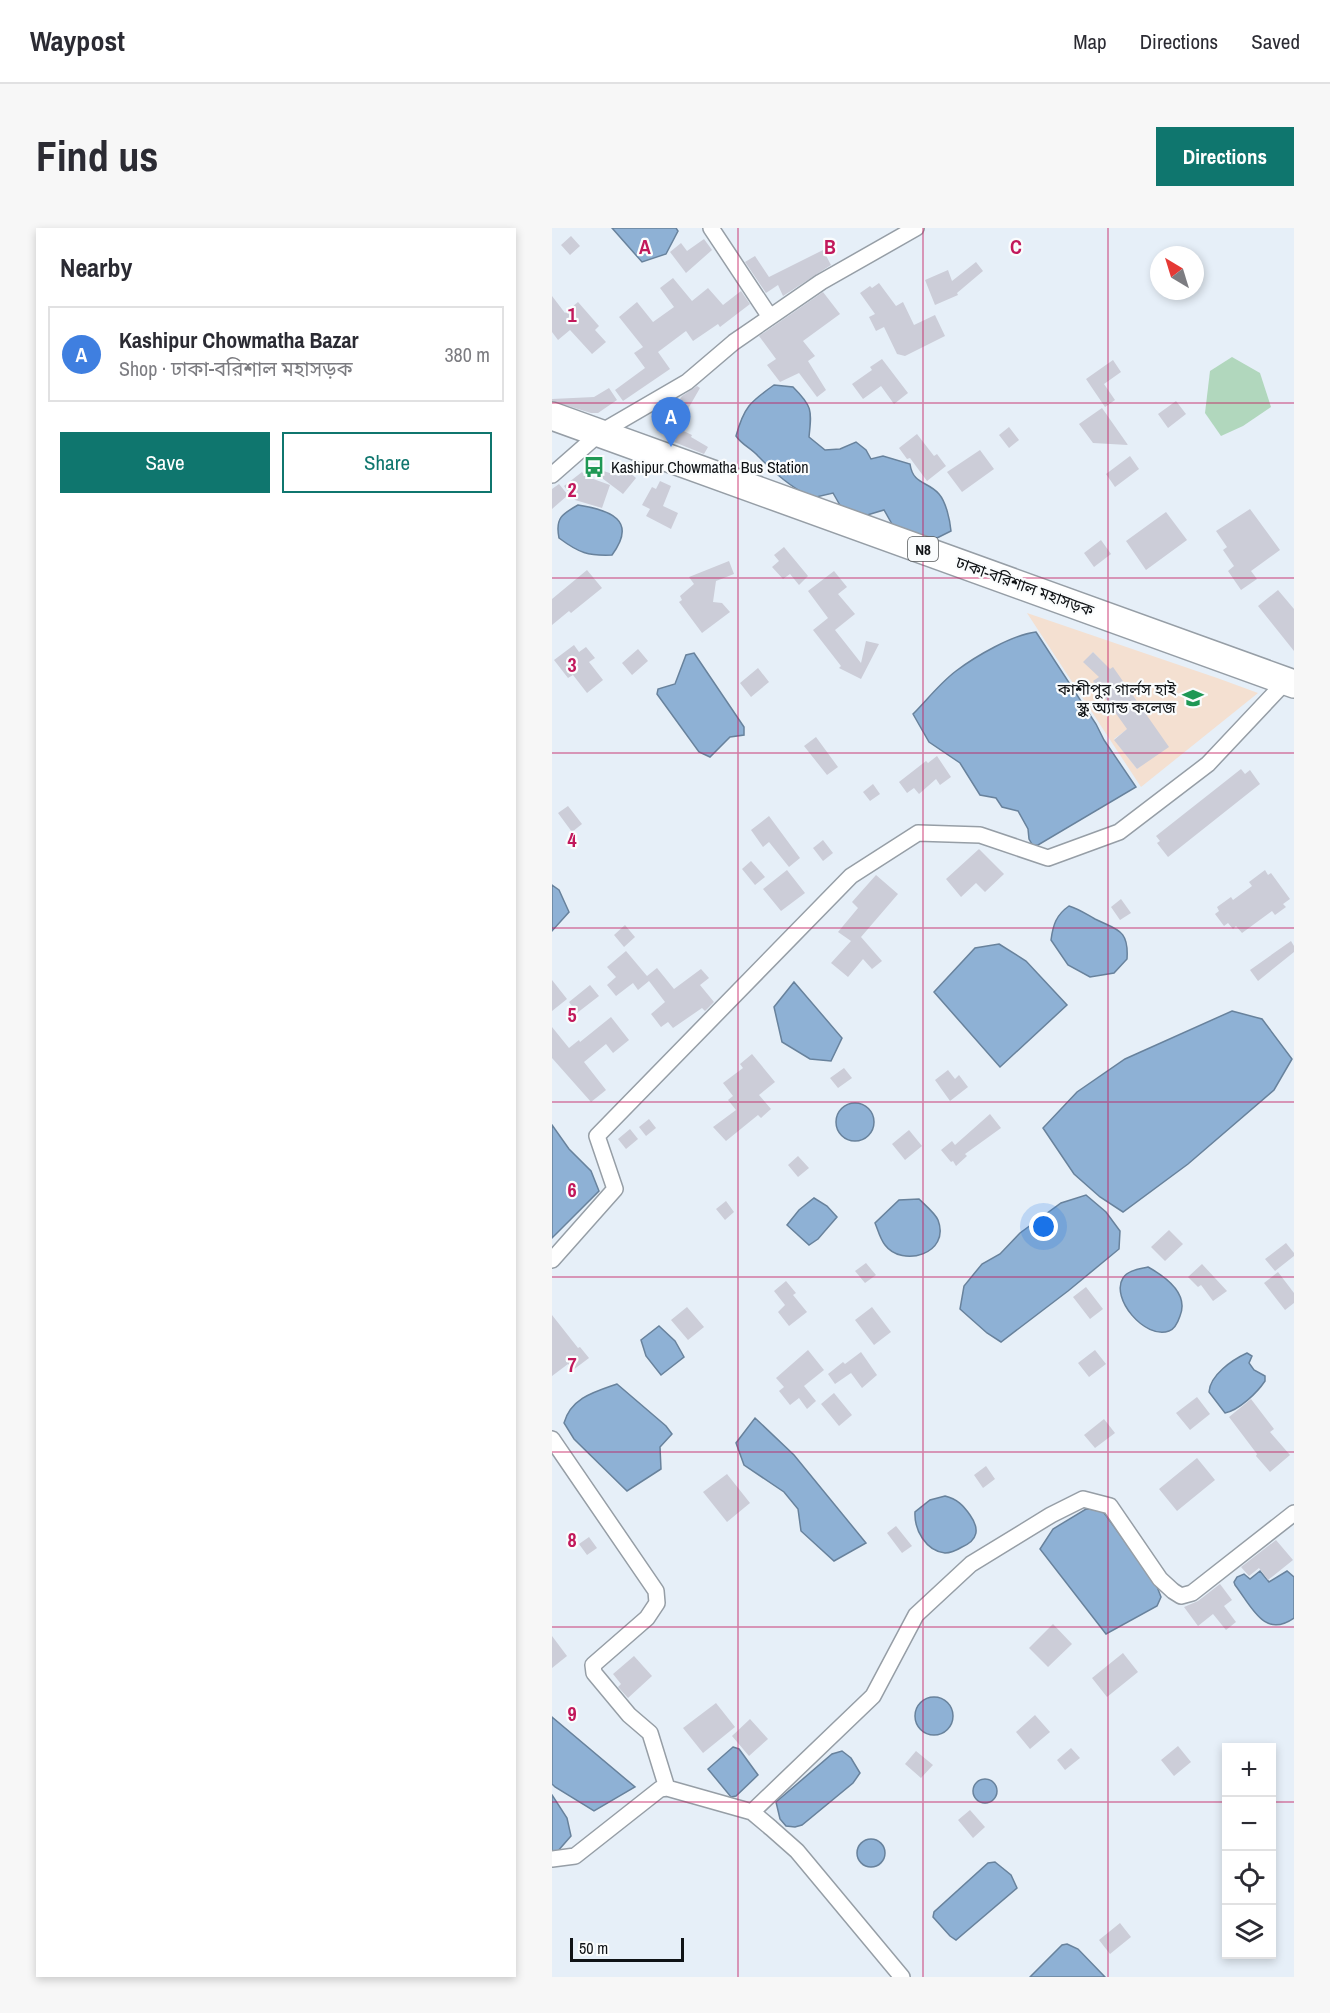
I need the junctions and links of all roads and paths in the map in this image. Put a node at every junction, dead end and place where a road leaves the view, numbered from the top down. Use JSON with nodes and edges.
{"nodes":[{"id":1,"x":711,"y":228,"type":"edge"},
{"id":2,"x":916,"y":228,"type":"edge"},
{"id":3,"x":770,"y":317,"type":"junction"},
{"id":4,"x":552,"y":416,"type":"edge"},
{"id":5,"x":601,"y":432,"type":"junction"},
{"id":6,"x":552,"y":475,"type":"edge"},
{"id":7,"x":1291,"y":680,"type":"edge"},
{"id":8,"x":552,"y":1260,"type":"edge"},
{"id":9,"x":552,"y":1439,"type":"edge"},
{"id":10,"x":1294,"y":1513,"type":"edge"},
{"id":11,"x":667,"y":1788,"type":"junction"},
{"id":12,"x":752,"y":1812,"type":"junction"},
{"id":13,"x":552,"y":1859,"type":"edge"},
{"id":14,"x":902,"y":1977,"type":"edge"}],
"edges":[{"from":1,"to":3,"type":"street"},
{"from":2,"to":3,"type":"street"},
{"from":3,"to":5,"type":"street"},
{"from":4,"to":5,"type":"highway","name":"ঢাকা-বরিশাল মহাসড়ক","number":"N8"},
{"from":5,"to":6,"type":"street"},
{"from":5,"to":7,"type":"highway","name":"ঢাকা-বরিশাল মহাসড়ক","number":"N8"},
{"from":7,"to":8,"type":"street"},
{"from":9,"to":11,"type":"street"},
{"from":10,"to":12,"type":"street"},
{"from":11,"to":12,"type":"street"},
{"from":11,"to":13,"type":"street"},
{"from":12,"to":14,"type":"street"}]}
